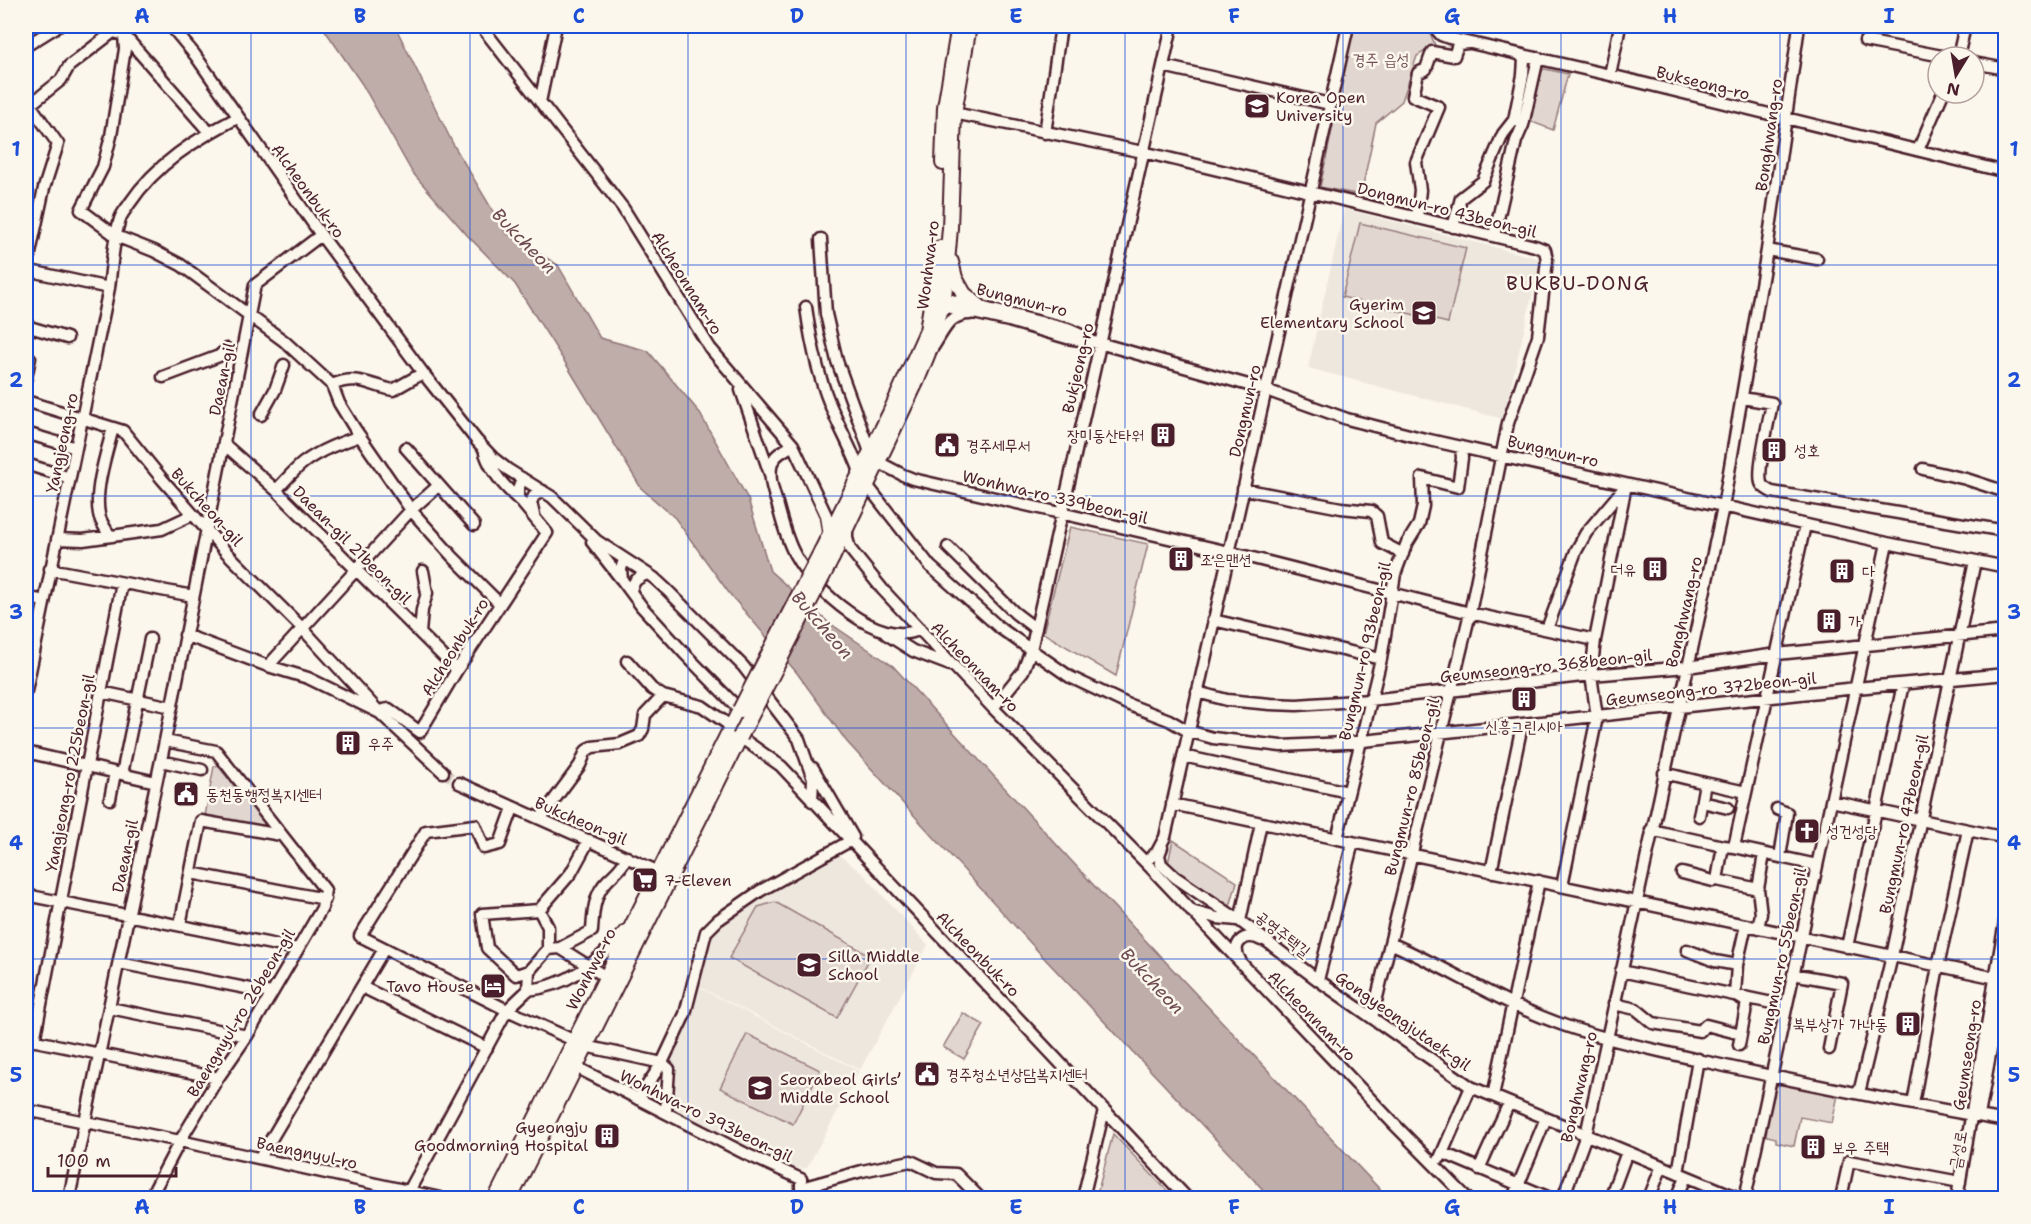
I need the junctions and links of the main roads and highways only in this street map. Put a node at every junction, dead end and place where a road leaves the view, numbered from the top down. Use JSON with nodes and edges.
{"nodes":[{"id":1,"x":959,"y":26,"type":"edge"},
{"id":2,"x":969,"y":26,"type":"edge"},
{"id":3,"x":948,"y":258,"type":"junction"},
{"id":4,"x":938,"y":301,"type":"junction"},
{"id":5,"x":978,"y":310,"type":"road end"},
{"id":6,"x":874,"y":457,"type":"junction"},
{"id":7,"x":864,"y":478,"type":"junction"},
{"id":8,"x":834,"y":548,"type":"junction"},
{"id":9,"x":736,"y":732,"type":"junction"},
{"id":10,"x":664,"y":874,"type":"junction"},
{"id":11,"x":579,"y":1043,"type":"junction"},
{"id":12,"x":496,"y":1198,"type":"edge"},
{"id":13,"x":510,"y":1198,"type":"edge"}],
"edges":[{"from":1,"to":4,"type":"main road","name":"Wonhwa-ro"},
{"from":2,"to":3,"type":"main road","name":"Wonhwa-ro"},
{"from":3,"to":4,"type":"main road","name":"Wonhwa-ro"},
{"from":3,"to":5,"type":"main road"},
{"from":4,"to":6,"type":"main road","name":"Wonhwa-ro"},
{"from":4,"to":6,"type":"main road","name":"Wonhwa-ro"},
{"from":6,"to":7,"type":"main road","name":"Wonhwa-ro"},
{"from":7,"to":8,"type":"main road","name":"Wonhwa-ro"},
{"from":7,"to":8,"type":"main road","name":"Wonhwa-ro"},
{"from":8,"to":9,"type":"main road","bridge":true},
{"from":8,"to":9,"type":"main road","bridge":true},
{"from":9,"to":10,"type":"main road","name":"Wonhwa-ro"},
{"from":10,"to":11,"type":"main road","name":"Wonhwa-ro"},
{"from":10,"to":11,"type":"main road","name":"Wonhwa-ro"},
{"from":11,"to":12,"type":"main road","name":"Wonhwa-ro"},
{"from":11,"to":13,"type":"main road","name":"Wonhwa-ro"}]}
